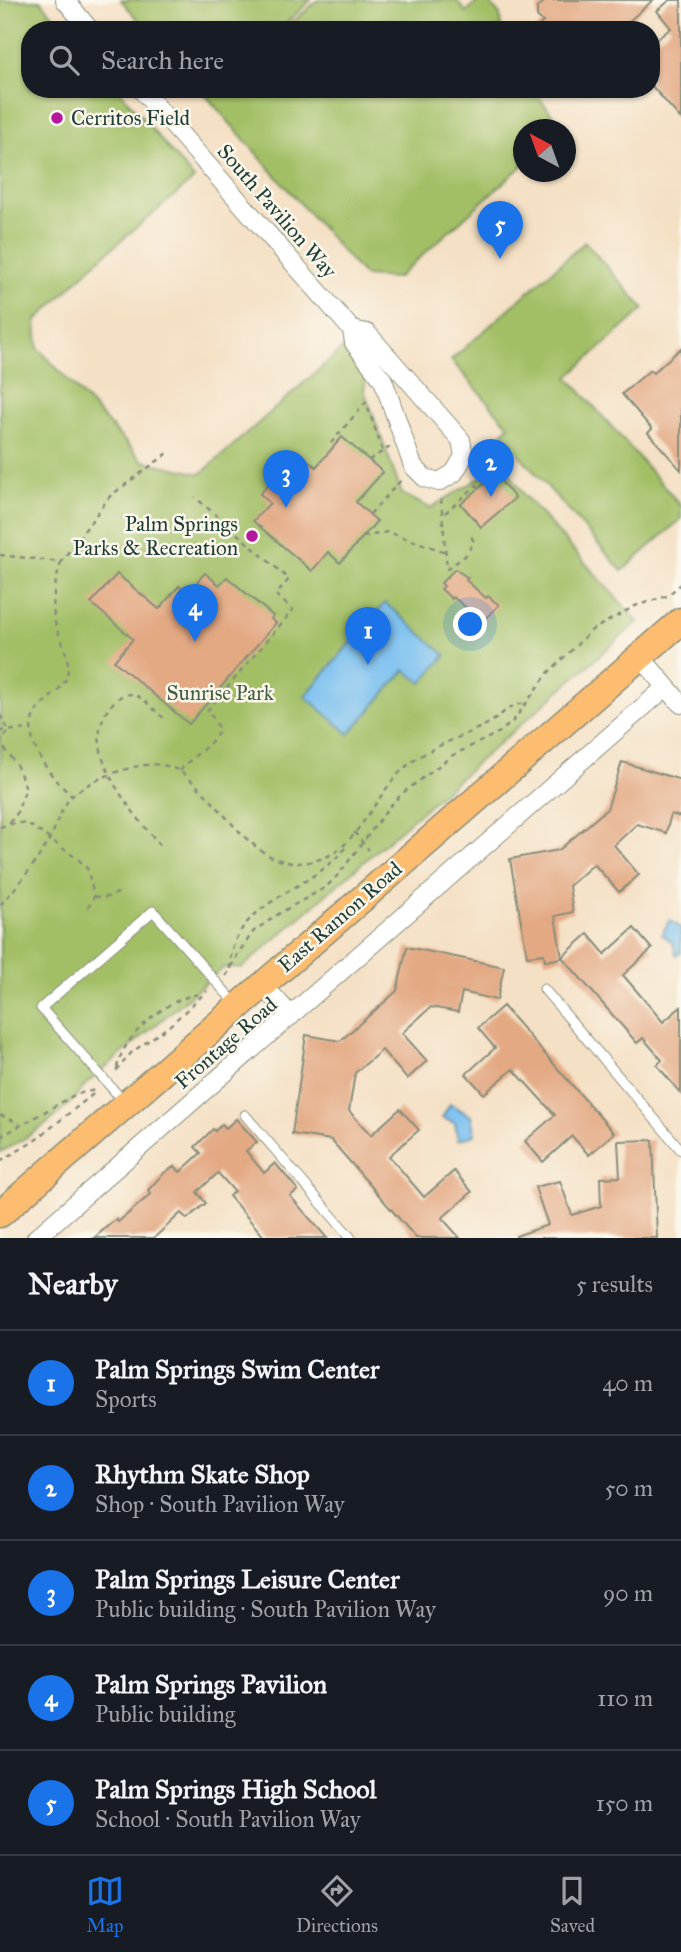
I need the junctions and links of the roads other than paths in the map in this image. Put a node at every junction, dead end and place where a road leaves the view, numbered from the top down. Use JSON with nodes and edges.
{"nodes":[{"id":1,"x":65,"y":0,"type":"edge"},
{"id":2,"x":82,"y":21,"type":"edge"},
{"id":3,"x":149,"y":98,"type":"edge"},
{"id":4,"x":352,"y":330,"type":"junction"},
{"id":5,"x":681,"y":621,"type":"edge"},
{"id":6,"x":639,"y":656,"type":"junction"},
{"id":7,"x":666,"y":687,"type":"junction"},
{"id":8,"x":681,"y":704,"type":"edge"},
{"id":9,"x":263,"y":985,"type":"junction"},
{"id":10,"x":544,"y":989,"type":"dead end"},
{"id":11,"x":237,"y":1007,"type":"junction"},
{"id":12,"x":291,"y":1016,"type":"junction"},
{"id":13,"x":126,"y":1104,"type":"junction"},
{"id":14,"x":245,"y":1115,"type":"dead end"},
{"id":15,"x":681,"y":1150,"type":"edge"},
{"id":16,"x":0,"y":1214,"type":"edge"},
{"id":17,"x":37,"y":1238,"type":"edge"},
{"id":18,"x":351,"y":1238,"type":"edge"}],
"edges":[{"from":1,"to":2,"type":"street"},
{"from":3,"to":4,"type":"street","name":"South Pavilion Way"},
{"from":4,"to":4,"type":"street","name":"South Pavilion Way"},
{"from":5,"to":6,"type":"main road","name":"East Ramon Road"},
{"from":6,"to":7,"type":"street"},
{"from":6,"to":9,"type":"main road","name":"East Ramon Road"},
{"from":7,"to":8,"type":"street"},
{"from":7,"to":12,"type":"street","name":"Frontage Road"},
{"from":9,"to":11,"type":"main road","name":"East Ramon Road"},
{"from":9,"to":12,"type":"street"},
{"from":10,"to":15,"type":"lane"},
{"from":11,"to":13,"type":"main road","name":"East Ramon Road"},
{"from":11,"to":13,"type":"lane"},
{"from":12,"to":17,"type":"street","name":"Frontage Road"},
{"from":13,"to":16,"type":"main road","name":"East Ramon Road"},
{"from":14,"to":18,"type":"lane"}]}
